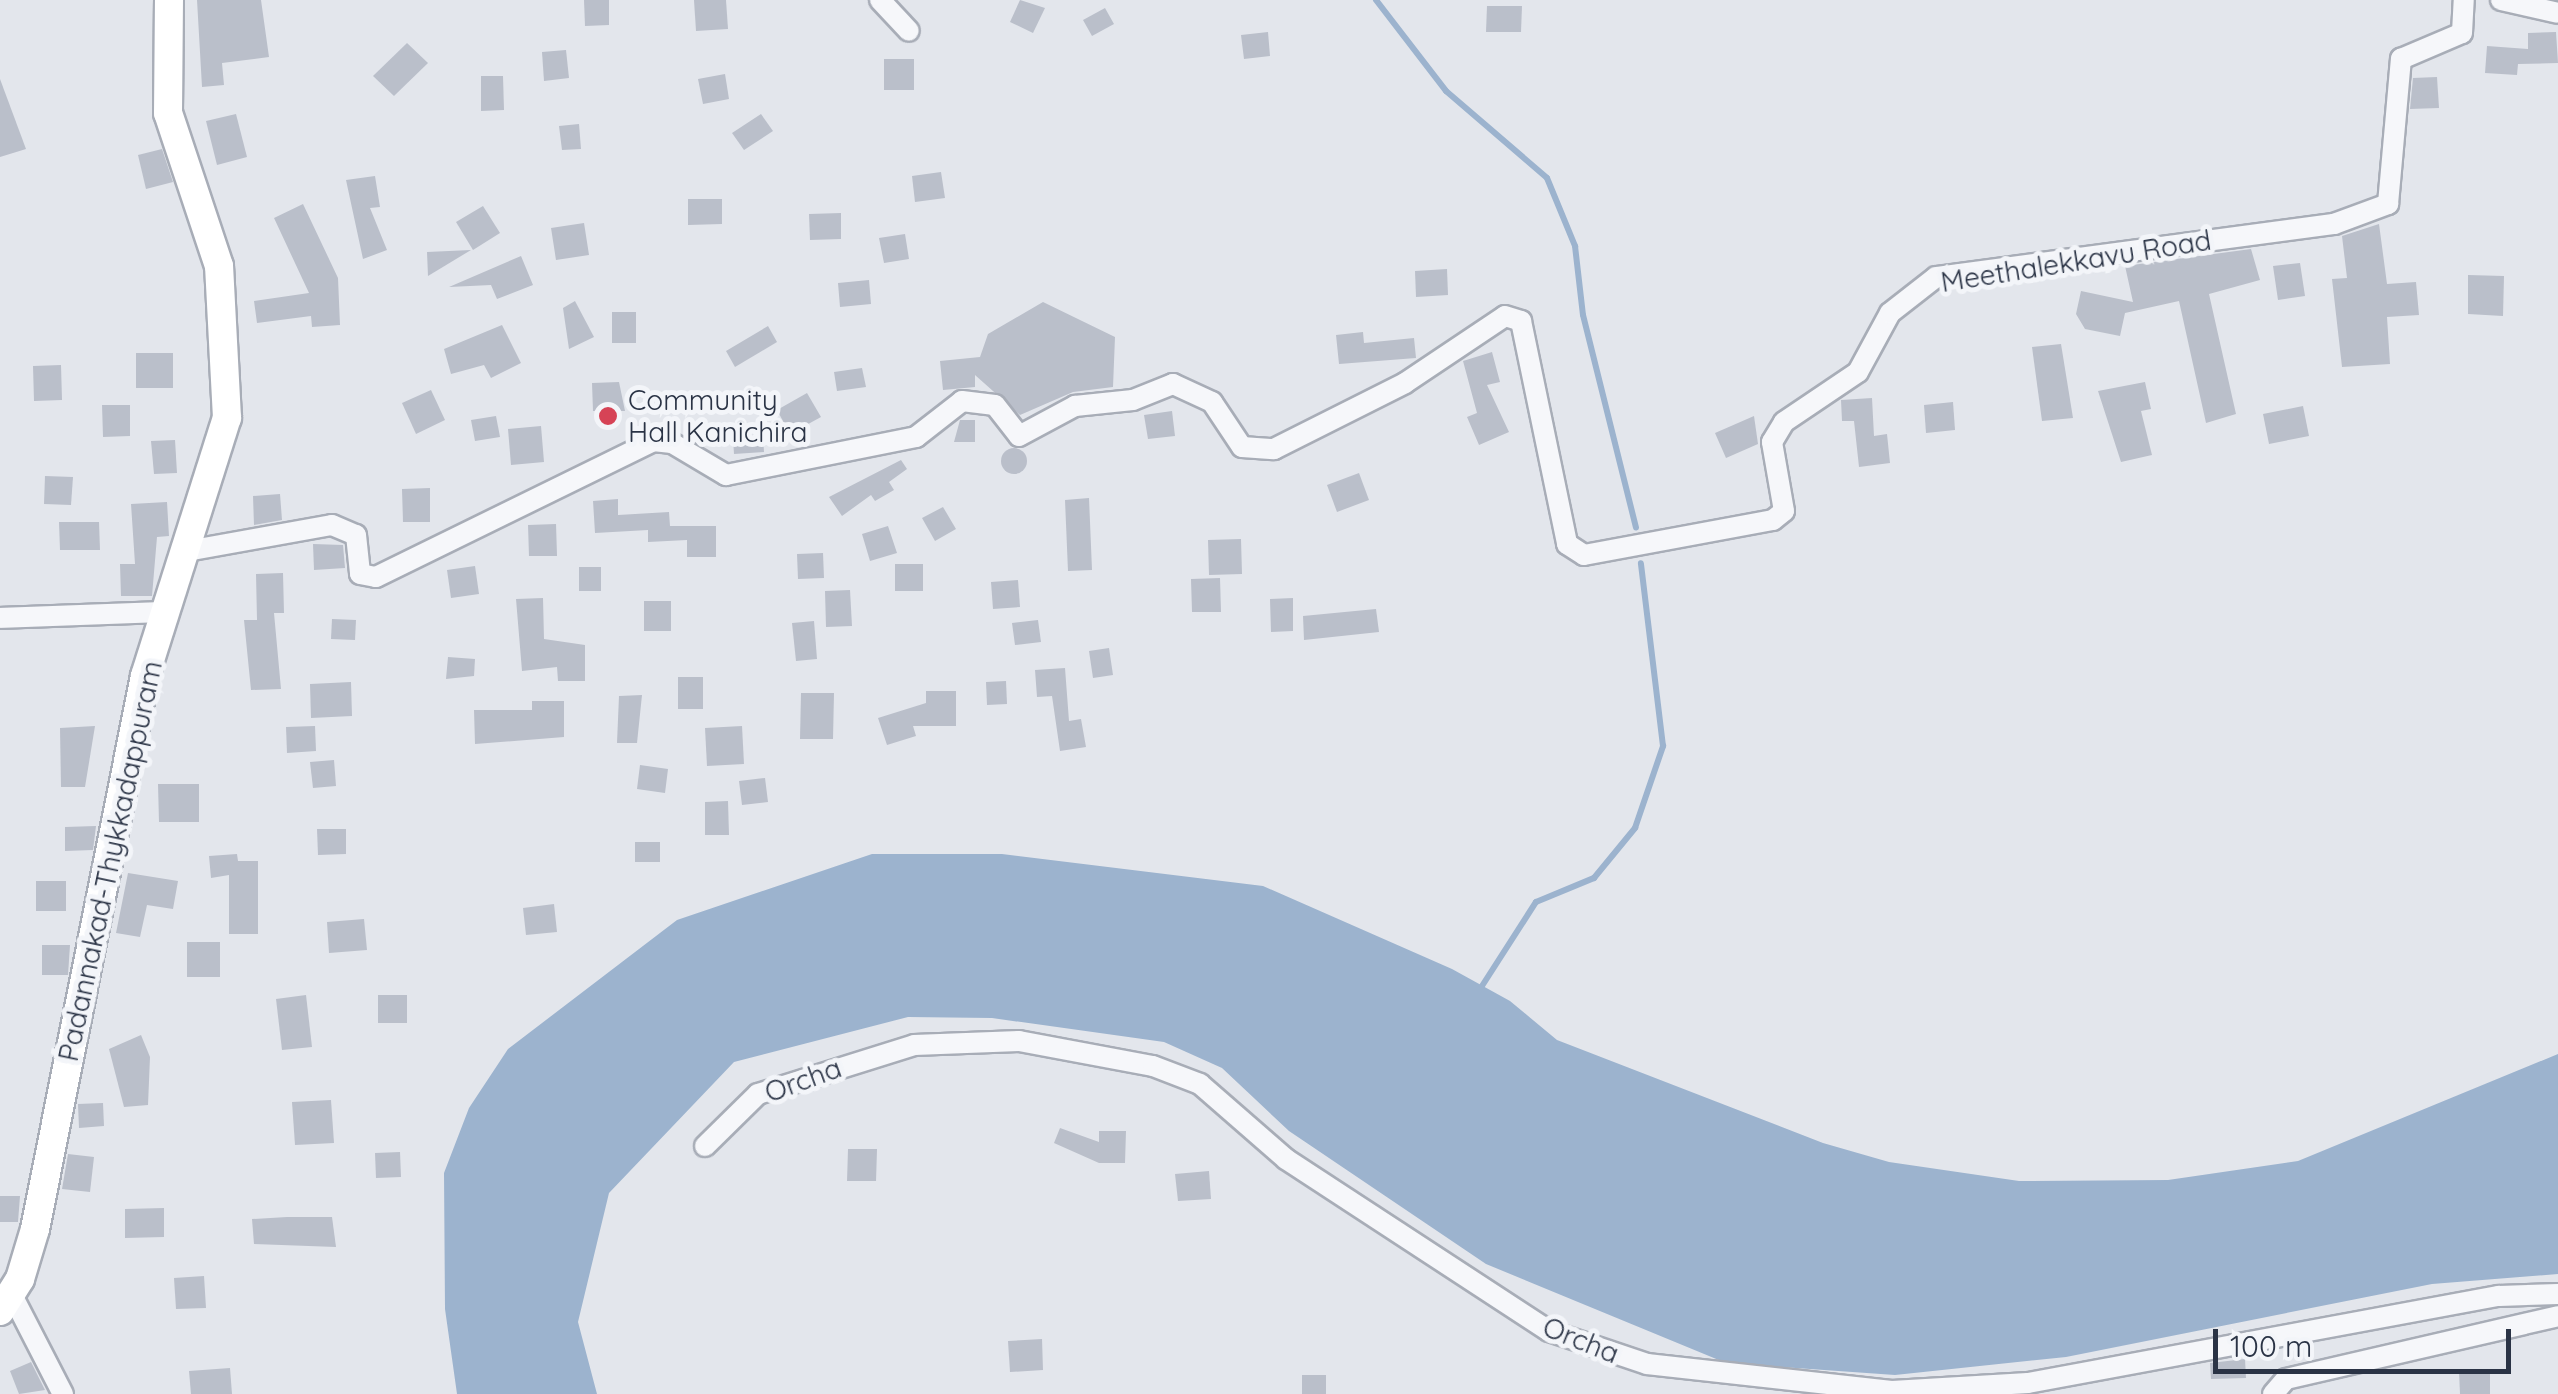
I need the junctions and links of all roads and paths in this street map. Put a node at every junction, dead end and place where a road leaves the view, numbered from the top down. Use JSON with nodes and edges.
{"nodes":[{"id":1,"x":168,"y":0,"type":"edge"},
{"id":2,"x":880,"y":0,"type":"edge"},
{"id":3,"x":2464,"y":0,"type":"edge"},
{"id":4,"x":2501,"y":0,"type":"edge"},
{"id":5,"x":2558,"y":14,"type":"edge"},
{"id":6,"x":908,"y":31,"type":"dead end"},
{"id":7,"x":187,"y":551,"type":"junction"},
{"id":8,"x":166,"y":612,"type":"junction"},
{"id":9,"x":0,"y":618,"type":"edge"},
{"id":10,"x":704,"y":1146,"type":"dead end"},
{"id":11,"x":2558,"y":1294,"type":"edge"},
{"id":12,"x":6,"y":1302,"type":"edge"},
{"id":13,"x":2558,"y":1316,"type":"edge"},
{"id":14,"x":63,"y":1394,"type":"edge"},
{"id":15,"x":2273,"y":1394,"type":"edge"}],
"edges":[{"from":1,"to":7,"type":"main road","name":"Padannakad-Thykkadappuram"},
{"from":2,"to":6,"type":"street"},
{"from":3,"to":7,"type":"street","name":"Meethalekkavu Road"},
{"from":4,"to":5,"type":"street"},
{"from":7,"to":8,"type":"main road","name":"Padannakad-Thykkadappuram"},
{"from":8,"to":9,"type":"street"},
{"from":8,"to":12,"type":"main road","name":"Padannakad-Thykkadappuram"},
{"from":10,"to":11,"type":"street","name":"Orcha"},
{"from":12,"to":14,"type":"street"},
{"from":13,"to":15,"type":"street"}]}
